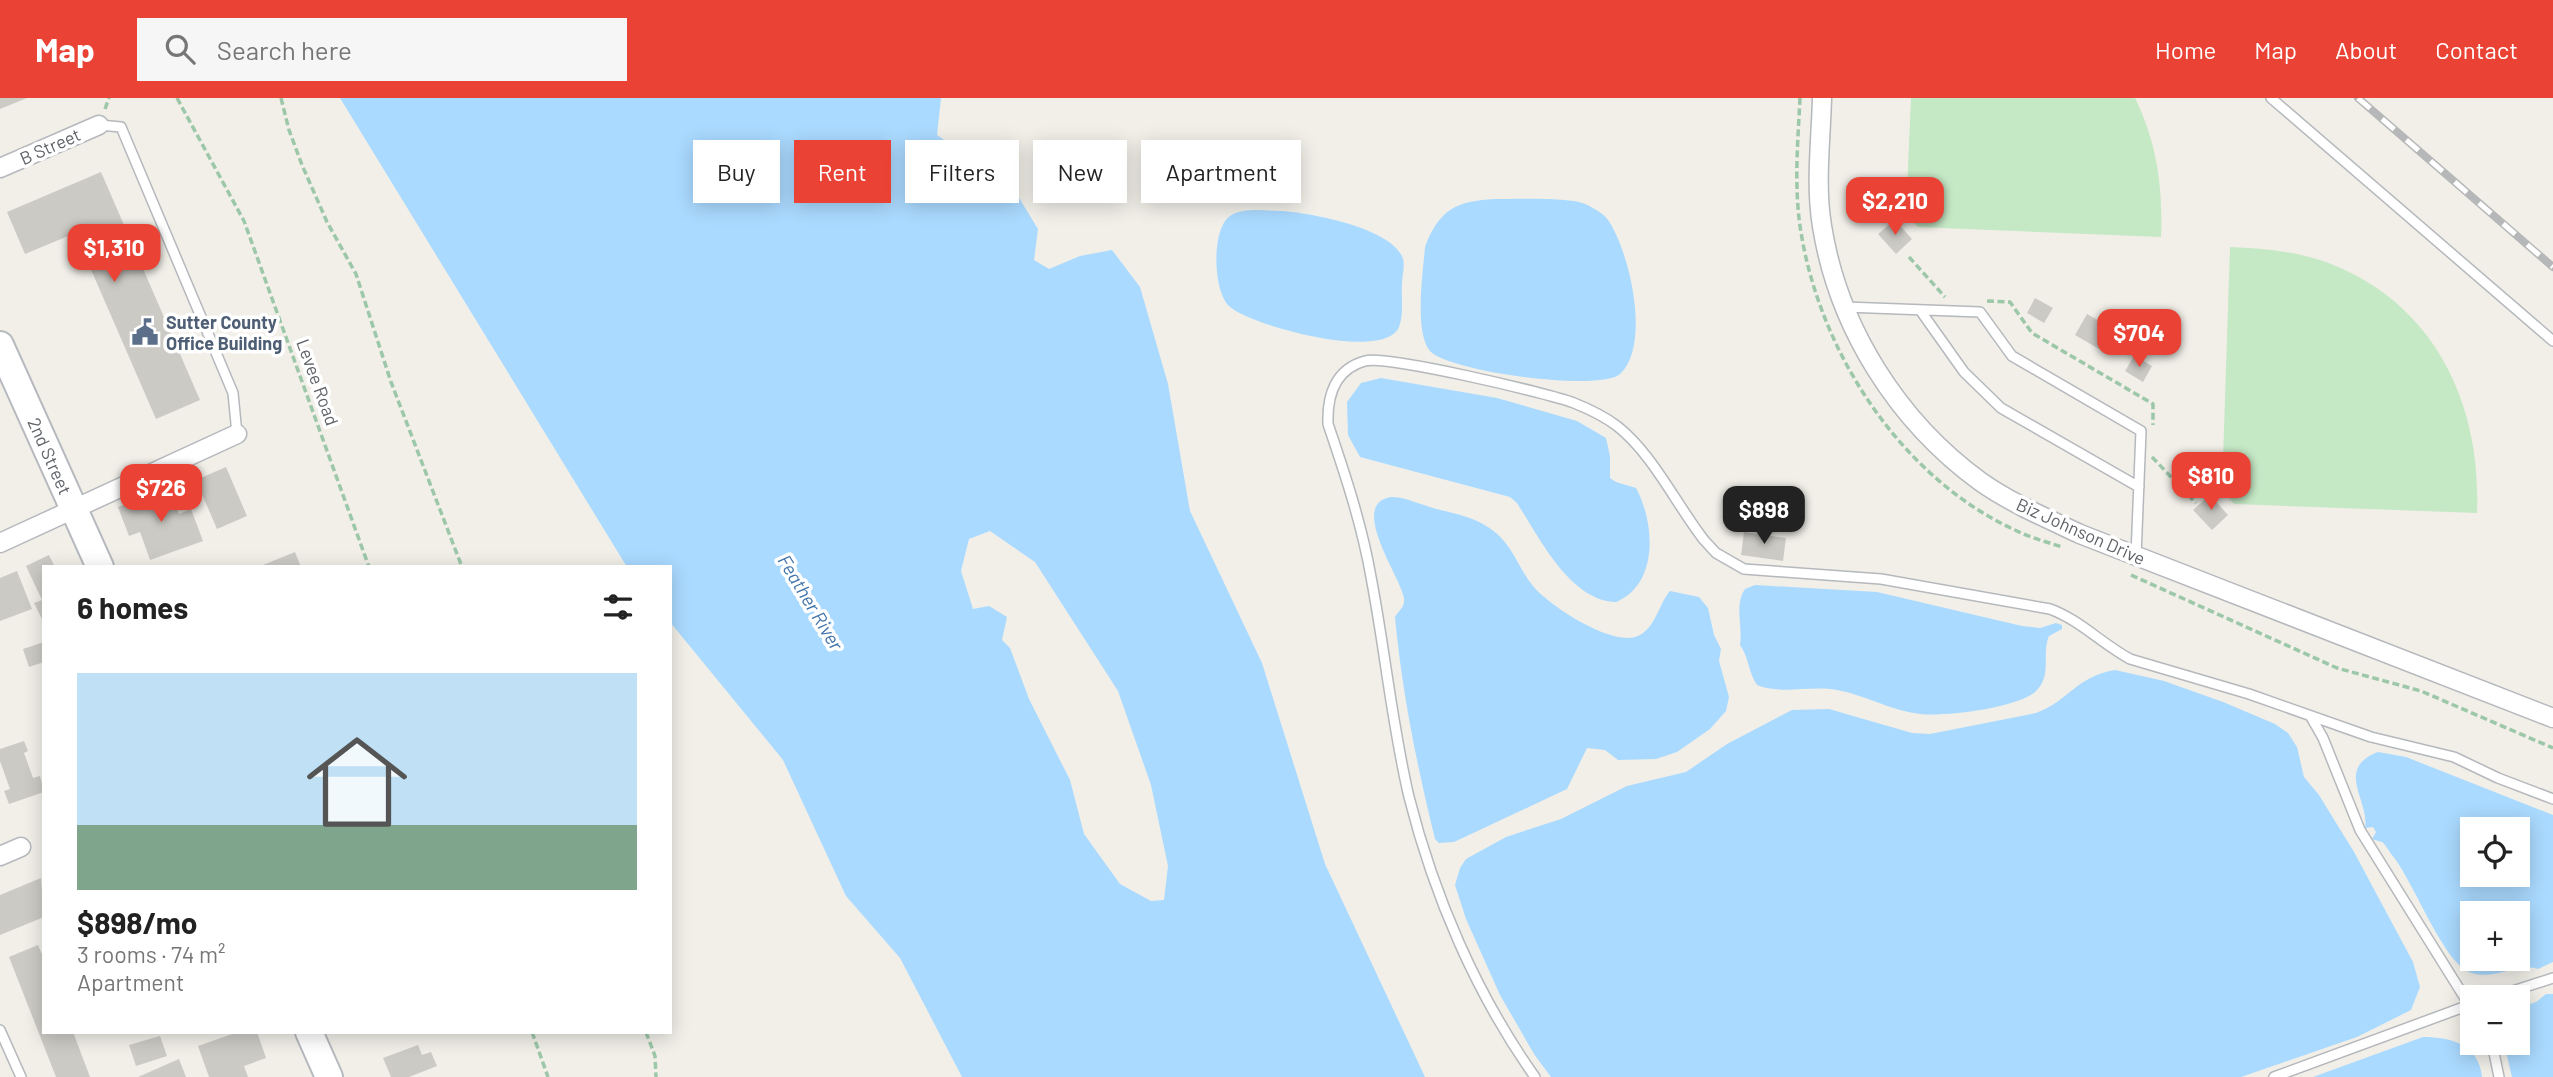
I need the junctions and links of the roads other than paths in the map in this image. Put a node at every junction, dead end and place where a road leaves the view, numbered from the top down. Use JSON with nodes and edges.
{"nodes":[{"id":1,"x":1822,"y":98,"type":"edge"},
{"id":2,"x":2271,"y":98,"type":"edge"},
{"id":3,"x":99,"y":125,"type":"joint"},
{"id":4,"x":0,"y":168,"type":"edge"},
{"id":5,"x":1845,"y":307,"type":"junction"},
{"id":6,"x":1920,"y":310,"type":"junction"},
{"id":7,"x":2553,"y":341,"type":"edge"},
{"id":8,"x":0,"y":345,"type":"edge"},
{"id":9,"x":237,"y":434,"type":"joint"},
{"id":10,"x":2139,"y":487,"type":"junction"},
{"id":11,"x":74,"y":509,"type":"junction"},
{"id":12,"x":0,"y":543,"type":"edge"},
{"id":13,"x":2136,"y":556,"type":"junction"},
{"id":14,"x":99,"y":565,"type":"edge"},
{"id":15,"x":2311,"y":717,"type":"junction"},
{"id":16,"x":2553,"y":718,"type":"edge"},
{"id":17,"x":2553,"y":799,"type":"edge"},
{"id":18,"x":21,"y":847,"type":"dead end"},
{"id":19,"x":0,"y":856,"type":"edge"},
{"id":20,"x":2553,"y":978,"type":"edge"},
{"id":21,"x":2530,"y":985,"type":"edge"},
{"id":22,"x":2460,"y":989,"type":"edge"},
{"id":23,"x":2460,"y":1011,"type":"edge"},
{"id":24,"x":0,"y":1030,"type":"edge"},
{"id":25,"x":310,"y":1034,"type":"edge"},
{"id":26,"x":2494,"y":1055,"type":"edge"},
{"id":27,"x":21,"y":1077,"type":"edge"},
{"id":28,"x":329,"y":1077,"type":"edge"},
{"id":29,"x":1535,"y":1077,"type":"edge"},
{"id":30,"x":2274,"y":1077,"type":"edge"},
{"id":31,"x":2499,"y":1077,"type":"edge"}],
"edges":[{"from":1,"to":5,"type":"street","name":"Biz Johnson Drive"},
{"from":2,"to":7,"type":"lane"},
{"from":3,"to":4,"type":"street","name":"B Street"},
{"from":3,"to":9,"type":"lane"},
{"from":5,"to":6,"type":"lane"},
{"from":5,"to":13,"type":"street","name":"Biz Johnson Drive"},
{"from":6,"to":10,"type":"lane"},
{"from":6,"to":10,"type":"lane"},
{"from":8,"to":11,"type":"main road","name":"2nd Street"},
{"from":9,"to":11,"type":"street"},
{"from":10,"to":13,"type":"lane"},
{"from":11,"to":12,"type":"street"},
{"from":11,"to":14,"type":"main road","name":"2nd Street"},
{"from":13,"to":16,"type":"street","name":"Biz Johnson Drive"},
{"from":15,"to":17,"type":"lane"},
{"from":15,"to":22,"type":"lane"},
{"from":15,"to":29,"type":"lane"},
{"from":18,"to":19,"type":"street"},
{"from":20,"to":21,"type":"lane"},
{"from":23,"to":30,"type":"lane"},
{"from":24,"to":27,"type":"lane"},
{"from":25,"to":28,"type":"main road"},
{"from":26,"to":31,"type":"lane"}]}
